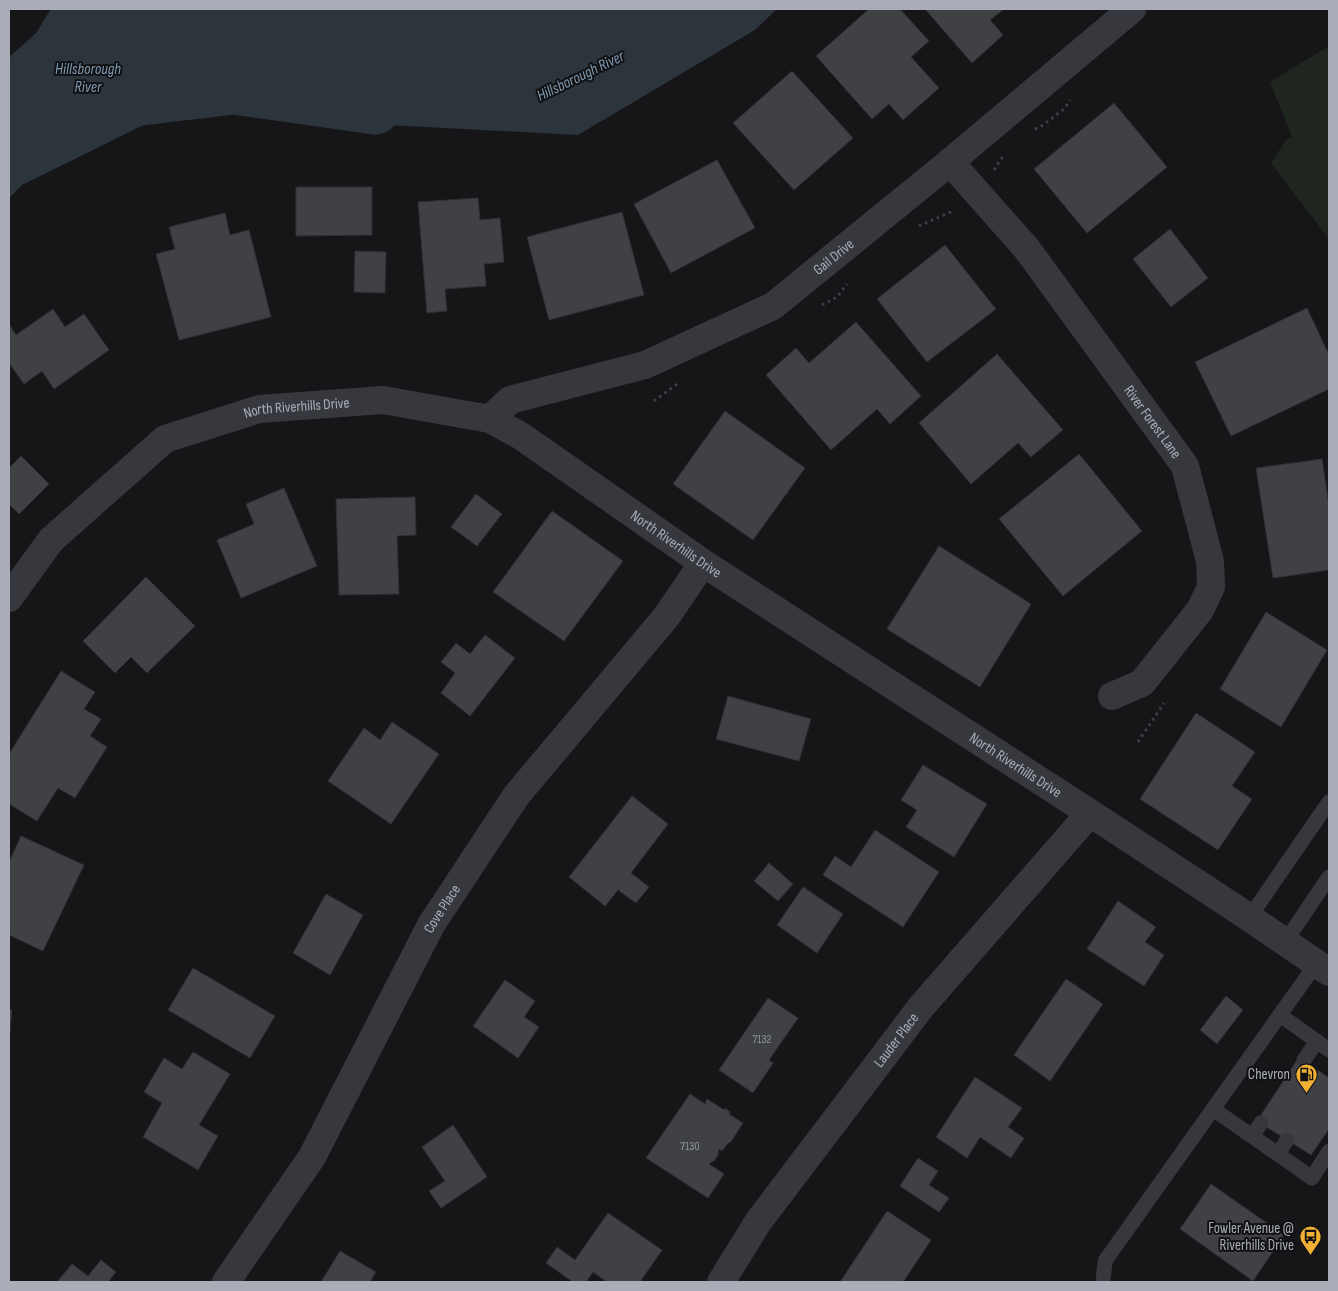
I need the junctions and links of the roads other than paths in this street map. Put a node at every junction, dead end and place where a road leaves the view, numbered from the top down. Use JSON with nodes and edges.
{"nodes":[{"id":1,"x":1132,"y":9,"type":"edge"},
{"id":2,"x":950,"y":162,"type":"junction"},
{"id":3,"x":490,"y":420,"type":"junction"},
{"id":4,"x":703,"y":563,"type":"junction"},
{"id":5,"x":9,"y":598,"type":"edge"},
{"id":6,"x":1112,"y":696,"type":"dead end"},
{"id":7,"x":1329,"y":802,"type":"edge"},
{"id":8,"x":1090,"y":813,"type":"junction"},
{"id":9,"x":1329,"y":877,"type":"edge"},
{"id":10,"x":1249,"y":918,"type":"junction"},
{"id":11,"x":1286,"y":942,"type":"junction"},
{"id":12,"x":1322,"y":968,"type":"edge"},
{"id":13,"x":1280,"y":1015,"type":"junction"},
{"id":14,"x":1323,"y":1045,"type":"edge"},
{"id":15,"x":1304,"y":1060,"type":"dead end"},
{"id":16,"x":1213,"y":1109,"type":"junction"},
{"id":17,"x":1261,"y":1123,"type":"dead end"},
{"id":18,"x":1252,"y":1136,"type":"junction"},
{"id":19,"x":1287,"y":1140,"type":"dead end"},
{"id":20,"x":1329,"y":1152,"type":"edge"},
{"id":21,"x":1278,"y":1154,"type":"junction"},
{"id":22,"x":226,"y":1282,"type":"edge"},
{"id":23,"x":721,"y":1282,"type":"edge"},
{"id":24,"x":1103,"y":1282,"type":"edge"}],
"edges":[{"from":1,"to":2,"type":"street","name":"Gail Drive"},
{"from":2,"to":3,"type":"street","name":"Gail Drive"},
{"from":2,"to":6,"type":"street","name":"River Forest Lane"},
{"from":3,"to":4,"type":"street","name":"North Riverhills Drive"},
{"from":3,"to":5,"type":"street","name":"North Riverhills Drive"},
{"from":4,"to":8,"type":"street","name":"North Riverhills Drive"},
{"from":4,"to":22,"type":"street","name":"Cove Place"},
{"from":7,"to":10,"type":"lane"},
{"from":8,"to":10,"type":"street","name":"North Riverhills Drive"},
{"from":8,"to":23,"type":"street","name":"Lauder Place"},
{"from":9,"to":11,"type":"lane"},
{"from":10,"to":11,"type":"street","name":"North Riverhills Drive"},
{"from":11,"to":12,"type":"street","name":"North Riverhills Drive"},
{"from":12,"to":13,"type":"lane"},
{"from":13,"to":14,"type":"lane"},
{"from":13,"to":16,"type":"lane"},
{"from":14,"to":15,"type":"lane"},
{"from":16,"to":18,"type":"lane"},
{"from":16,"to":24,"type":"lane"},
{"from":17,"to":18,"type":"lane"},
{"from":18,"to":21,"type":"lane"},
{"from":19,"to":21,"type":"lane"},
{"from":20,"to":21,"type":"lane"}]}
